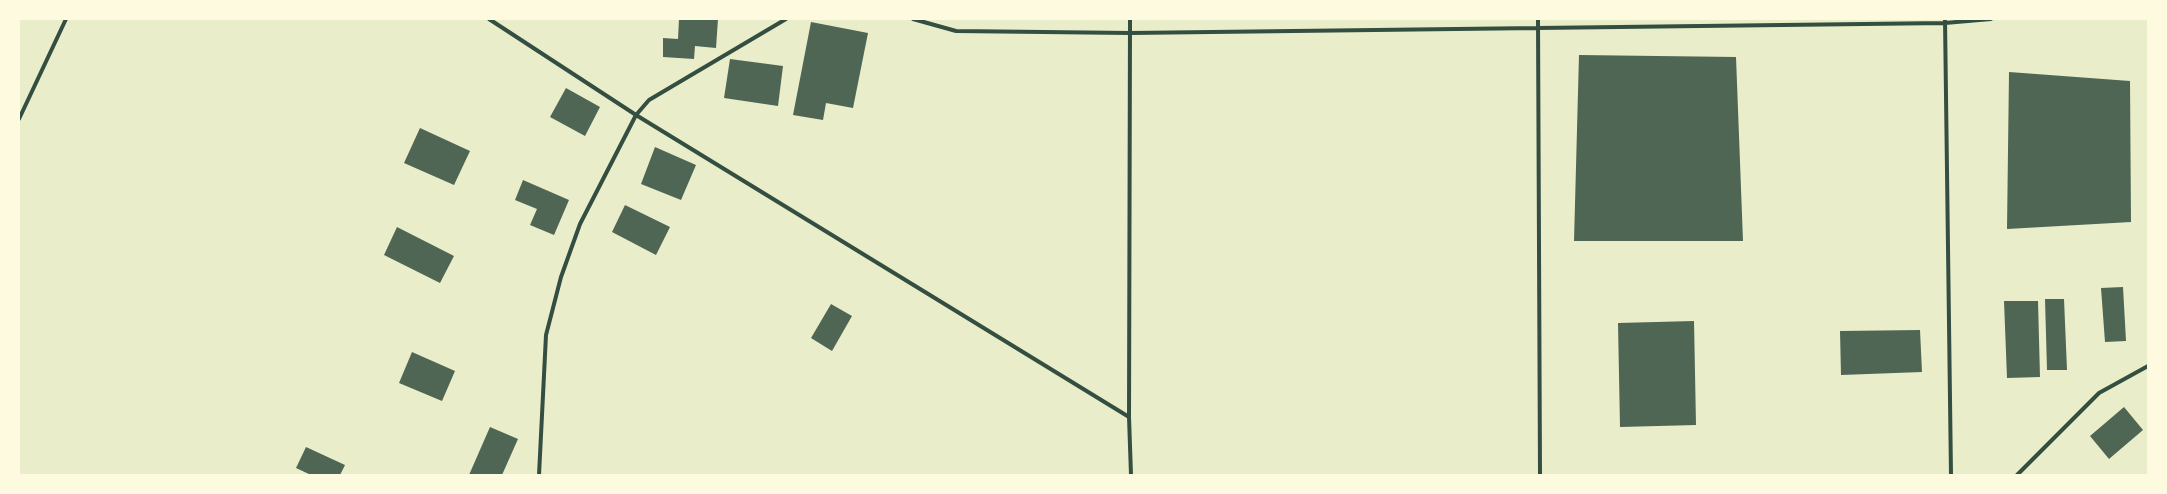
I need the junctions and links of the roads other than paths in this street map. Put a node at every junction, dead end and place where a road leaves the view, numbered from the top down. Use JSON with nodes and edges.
{"nodes":[{"id":1,"x":66,"y":19,"type":"edge"},
{"id":2,"x":489,"y":19,"type":"edge"},
{"id":3,"x":786,"y":19,"type":"edge"},
{"id":4,"x":913,"y":19,"type":"edge"},
{"id":5,"x":1130,"y":19,"type":"edge"},
{"id":6,"x":1538,"y":19,"type":"edge"},
{"id":7,"x":1991,"y":19,"type":"edge"},
{"id":8,"x":1945,"y":21,"type":"edge"},
{"id":9,"x":1538,"y":29,"type":"junction"},
{"id":10,"x":1130,"y":33,"type":"junction"},
{"id":11,"x":636,"y":115,"type":"junction"},
{"id":12,"x":19,"y":119,"type":"edge"},
{"id":13,"x":2148,"y":366,"type":"edge"},
{"id":14,"x":1128,"y":417,"type":"junction"},
{"id":15,"x":540,"y":475,"type":"edge"},
{"id":16,"x":1131,"y":475,"type":"edge"},
{"id":17,"x":1540,"y":475,"type":"edge"},
{"id":18,"x":1951,"y":475,"type":"edge"},
{"id":19,"x":2017,"y":475,"type":"edge"}],
"edges":[{"from":1,"to":12,"type":"street"},
{"from":2,"to":11,"type":"street"},
{"from":3,"to":11,"type":"street"},
{"from":4,"to":10,"type":"street"},
{"from":5,"to":10,"type":"street"},
{"from":6,"to":9,"type":"street"},
{"from":7,"to":8,"type":"street"},
{"from":8,"to":9,"type":"street"},
{"from":8,"to":18,"type":"street"},
{"from":9,"to":10,"type":"street"},
{"from":9,"to":17,"type":"street"},
{"from":10,"to":14,"type":"street"},
{"from":11,"to":14,"type":"street"},
{"from":11,"to":15,"type":"street"},
{"from":13,"to":19,"type":"street"},
{"from":14,"to":16,"type":"street"}]}
